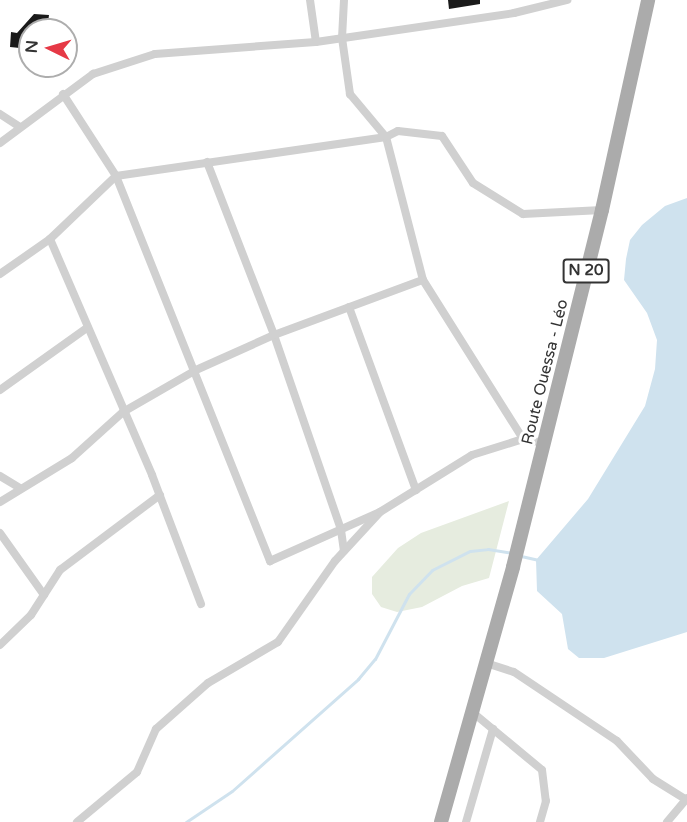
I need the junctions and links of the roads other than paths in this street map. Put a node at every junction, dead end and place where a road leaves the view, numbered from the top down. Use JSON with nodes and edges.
{"nodes":[{"id":1,"x":310,"y":0,"type":"edge"},
{"id":2,"x":344,"y":0,"type":"edge"},
{"id":3,"x":567,"y":0,"type":"edge"},
{"id":4,"x":648,"y":0,"type":"edge"},
{"id":5,"x":342,"y":38,"type":"junction"},
{"id":6,"x":316,"y":42,"type":"junction"},
{"id":7,"x":63,"y":94,"type":"junction"},
{"id":8,"x":0,"y":114,"type":"edge"},
{"id":9,"x":20,"y":127,"type":"junction"},
{"id":10,"x":386,"y":137,"type":"junction"},
{"id":11,"x":2,"y":139,"type":"edge"},
{"id":12,"x":207,"y":162,"type":"junction"},
{"id":13,"x":116,"y":176,"type":"junction"},
{"id":14,"x":602,"y":210,"type":"junction"},
{"id":15,"x":50,"y":239,"type":"junction"},
{"id":16,"x":0,"y":274,"type":"edge"},
{"id":17,"x":423,"y":280,"type":"junction"},
{"id":18,"x":349,"y":307,"type":"junction"},
{"id":19,"x":87,"y":328,"type":"junction"},
{"id":20,"x":274,"y":335,"type":"junction"},
{"id":21,"x":196,"y":370,"type":"junction"},
{"id":22,"x":0,"y":390,"type":"edge"},
{"id":23,"x":123,"y":412,"type":"junction"},
{"id":24,"x":523,"y":439,"type":"junction"},
{"id":25,"x":544,"y":443,"type":"junction"},
{"id":26,"x":0,"y":476,"type":"edge"},
{"id":27,"x":20,"y":488,"type":"junction"},
{"id":28,"x":416,"y":490,"type":"junction"},
{"id":29,"x":160,"y":495,"type":"junction"},
{"id":30,"x":0,"y":502,"type":"edge"},
{"id":31,"x":380,"y":512,"type":"junction"},
{"id":32,"x":341,"y":530,"type":"junction"},
{"id":33,"x":0,"y":533,"type":"edge"},
{"id":34,"x":344,"y":551,"type":"junction"},
{"id":35,"x":44,"y":595,"type":"junction"},
{"id":36,"x":201,"y":604,"type":"dead end"},
{"id":37,"x":0,"y":645,"type":"edge"},
{"id":38,"x":486,"y":663,"type":"junction"},
{"id":39,"x":471,"y":711,"type":"junction"},
{"id":40,"x":493,"y":729,"type":"junction"},
{"id":41,"x":686,"y":799,"type":"edge"},
{"id":42,"x":77,"y":822,"type":"edge"},
{"id":43,"x":441,"y":822,"type":"edge"},
{"id":44,"x":466,"y":822,"type":"edge"},
{"id":45,"x":540,"y":822,"type":"edge"},
{"id":46,"x":667,"y":822,"type":"edge"}],
"edges":[{"from":1,"to":6,"type":"street"},
{"from":2,"to":5,"type":"street"},
{"from":3,"to":5,"type":"street"},
{"from":4,"to":14,"type":"main road","name":"Route Ouessa - Léo","number":"N 20"},
{"from":5,"to":6,"type":"street"},
{"from":5,"to":10,"type":"street"},
{"from":6,"to":7,"type":"street"},
{"from":7,"to":9,"type":"street"},
{"from":7,"to":13,"type":"street"},
{"from":8,"to":9,"type":"street"},
{"from":9,"to":11,"type":"street"},
{"from":10,"to":12,"type":"street"},
{"from":10,"to":14,"type":"street"},
{"from":10,"to":17,"type":"street"},
{"from":12,"to":13,"type":"street"},
{"from":12,"to":20,"type":"street"},
{"from":13,"to":15,"type":"street"},
{"from":13,"to":21,"type":"street"},
{"from":14,"to":25,"type":"main road","name":"Route Ouessa - Léo","number":"N 20"},
{"from":15,"to":16,"type":"street"},
{"from":15,"to":19,"type":"street"},
{"from":17,"to":18,"type":"street"},
{"from":17,"to":24,"type":"street"},
{"from":18,"to":20,"type":"street"},
{"from":18,"to":28,"type":"street"},
{"from":19,"to":22,"type":"street"},
{"from":19,"to":23,"type":"street"},
{"from":20,"to":21,"type":"street"},
{"from":20,"to":32,"type":"street"},
{"from":21,"to":23,"type":"street"},
{"from":21,"to":32,"type":"street"},
{"from":23,"to":27,"type":"street"},
{"from":23,"to":29,"type":"street"},
{"from":24,"to":25,"type":"street"},
{"from":24,"to":28,"type":"street"},
{"from":25,"to":38,"type":"main road","name":"Route Ouessa - Léo","number":"N 20"},
{"from":26,"to":27,"type":"street"},
{"from":27,"to":30,"type":"street"},
{"from":28,"to":31,"type":"street"},
{"from":29,"to":35,"type":"street"},
{"from":29,"to":36,"type":"street"},
{"from":31,"to":32,"type":"street"},
{"from":31,"to":34,"type":"street"},
{"from":32,"to":34,"type":"street"},
{"from":33,"to":35,"type":"street"},
{"from":34,"to":42,"type":"street"},
{"from":35,"to":37,"type":"street"},
{"from":38,"to":39,"type":"main road","number":"N 20"},
{"from":38,"to":41,"type":"street"},
{"from":39,"to":40,"type":"street"},
{"from":39,"to":43,"type":"main road","number":"N 20"},
{"from":40,"to":44,"type":"street"},
{"from":40,"to":45,"type":"street"},
{"from":41,"to":46,"type":"street"}]}
